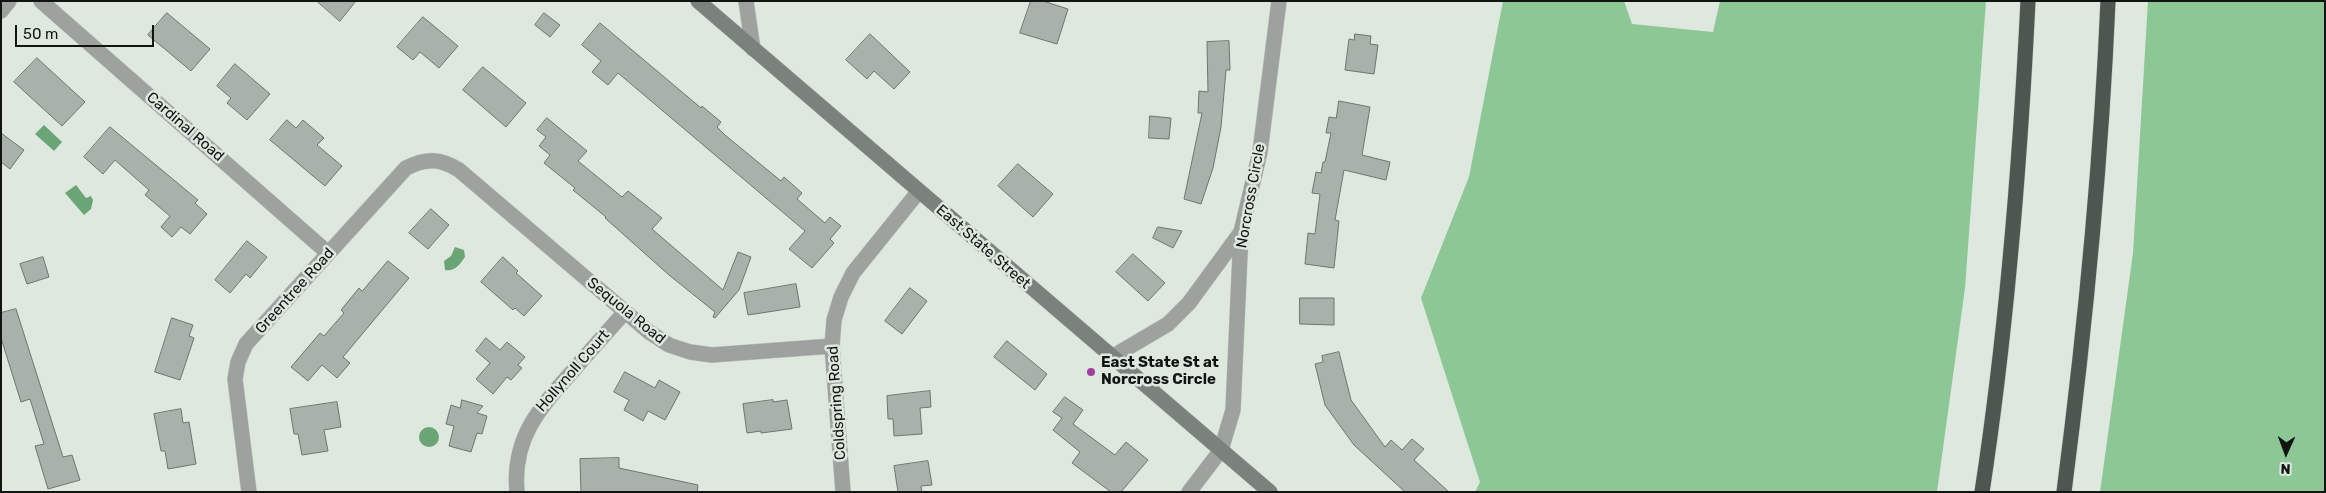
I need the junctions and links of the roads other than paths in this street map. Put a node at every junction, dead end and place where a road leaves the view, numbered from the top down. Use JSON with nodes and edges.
{"nodes":[{"id":1,"x":9,"y":1,"type":"edge"},
{"id":2,"x":41,"y":1,"type":"edge"},
{"id":3,"x":698,"y":1,"type":"edge"},
{"id":4,"x":746,"y":1,"type":"edge"},
{"id":5,"x":2028,"y":1,"type":"edge"},
{"id":6,"x":2108,"y":1,"type":"edge"},
{"id":7,"x":1278,"y":2,"type":"edge"},
{"id":8,"x":1,"y":10,"type":"edge"},
{"id":9,"x":753,"y":49,"type":"junction"},
{"id":10,"x":459,"y":170,"type":"joint"},
{"id":11,"x":919,"y":192,"type":"junction"},
{"id":12,"x":1241,"y":232,"type":"junction"},
{"id":13,"x":328,"y":253,"type":"junction"},
{"id":14,"x":625,"y":312,"type":"junction"},
{"id":15,"x":832,"y":346,"type":"junction"},
{"id":16,"x":1112,"y":357,"type":"junction"},
{"id":17,"x":1220,"y":450,"type":"junction"},
{"id":18,"x":249,"y":492,"type":"edge"},
{"id":19,"x":517,"y":492,"type":"edge"},
{"id":20,"x":843,"y":492,"type":"edge"},
{"id":21,"x":1189,"y":492,"type":"edge"},
{"id":22,"x":1270,"y":492,"type":"edge"},
{"id":23,"x":1982,"y":492,"type":"edge"},
{"id":24,"x":2064,"y":492,"type":"edge"}],
"edges":[{"from":1,"to":8,"type":"street"},
{"from":2,"to":13,"type":"street","name":"Cardinal Road"},
{"from":3,"to":9,"type":"street","name":"East State Street"},
{"from":4,"to":9,"type":"street"},
{"from":5,"to":23,"type":"highway"},
{"from":6,"to":24,"type":"highway"},
{"from":7,"to":12,"type":"street","name":"Norcross Circle"},
{"from":9,"to":11,"type":"street","name":"East State Street"},
{"from":10,"to":13,"type":"street","name":"Greentree Road"},
{"from":10,"to":14,"type":"street","name":"Sequola Road"},
{"from":11,"to":15,"type":"street","name":"Coldspring Road"},
{"from":11,"to":16,"type":"street","name":"East State Street"},
{"from":12,"to":16,"type":"street"},
{"from":12,"to":17,"type":"street","name":"Norcross Circle"},
{"from":13,"to":18,"type":"street","name":"Greentree Road"},
{"from":14,"to":15,"type":"street","name":"Sequola Road"},
{"from":14,"to":19,"type":"street","name":"Hollynoll Court"},
{"from":15,"to":20,"type":"street","name":"Coldspring Road"},
{"from":16,"to":17,"type":"street","name":"East State Street"},
{"from":17,"to":21,"type":"street","name":"Norcross Circle"},
{"from":17,"to":22,"type":"street","name":"East State Street"}]}
